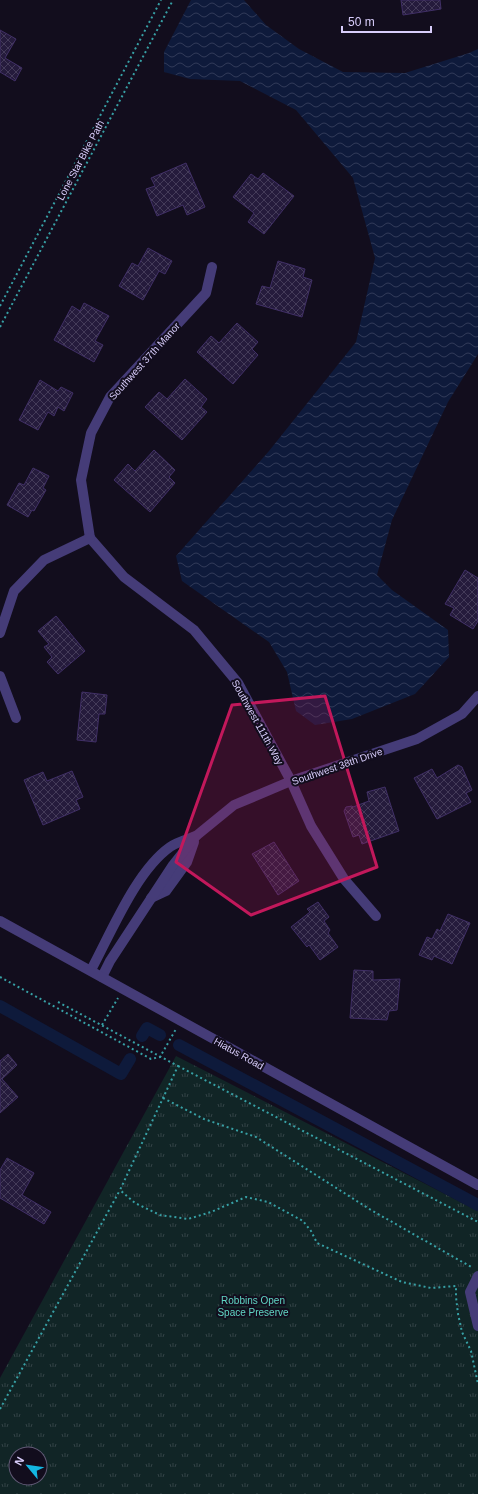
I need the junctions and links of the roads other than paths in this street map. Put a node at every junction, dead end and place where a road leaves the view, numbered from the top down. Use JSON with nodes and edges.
{"nodes":[{"id":1,"x":212,"y":267,"type":"dead end"},
{"id":2,"x":90,"y":538,"type":"junction"},
{"id":3,"x":0,"y":633,"type":"edge"},
{"id":4,"x":0,"y":676,"type":"edge"},
{"id":5,"x":478,"y":696,"type":"edge"},
{"id":6,"x":16,"y":718,"type":"dead end"},
{"id":7,"x":291,"y":782,"type":"junction"},
{"id":8,"x":196,"y":836,"type":"junction"},
{"id":9,"x":376,"y":916,"type":"dead end"},
{"id":10,"x":0,"y":921,"type":"edge"},
{"id":11,"x":91,"y":970,"type":"junction"},
{"id":12,"x":102,"y":977,"type":"junction"},
{"id":13,"x":478,"y":1185,"type":"edge"},
{"id":14,"x":478,"y":1276,"type":"edge"},
{"id":15,"x":478,"y":1326,"type":"edge"}],
"edges":[{"from":1,"to":2,"type":"street","name":"Southwest 37th Manor"},
{"from":2,"to":3,"type":"street"},
{"from":2,"to":7,"type":"street","name":"Southwest 111th Way"},
{"from":4,"to":6,"type":"street"},
{"from":5,"to":7,"type":"street","name":"Southwest 38th Drive"},
{"from":7,"to":8,"type":"street","name":"Southwest 38th Drive"},
{"from":7,"to":9,"type":"street","name":"Southwest 111th Way"},
{"from":8,"to":11,"type":"street","name":"Southwest 38th Drive"},
{"from":8,"to":12,"type":"street","name":"Southwest 38th Drive"},
{"from":10,"to":11,"type":"street","name":"Hiatus Road"},
{"from":11,"to":12,"type":"street","name":"Hiatus Road"},
{"from":12,"to":13,"type":"street","name":"Hiatus Road"},
{"from":14,"to":15,"type":"street"}]}
